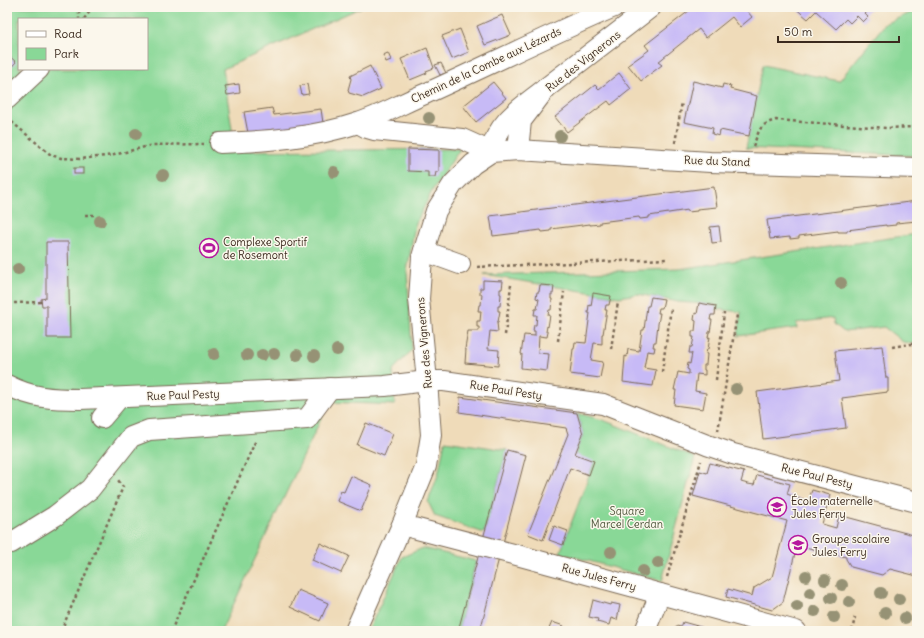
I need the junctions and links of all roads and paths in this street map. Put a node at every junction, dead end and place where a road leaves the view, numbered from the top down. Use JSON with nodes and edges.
{"nodes":[{"id":1,"x":75,"y":7,"type":"edge"},
{"id":2,"x":92,"y":7,"type":"edge"},
{"id":3,"x":614,"y":7,"type":"edge"},
{"id":4,"x":651,"y":7,"type":"edge"},
{"id":5,"x":79,"y":18,"type":"edge"},
{"id":6,"x":85,"y":18,"type":"edge"},
{"id":7,"x":38,"y":70,"type":"edge"},
{"id":8,"x":546,"y":88,"type":"junction"},
{"id":9,"x":7,"y":99,"type":"edge"},
{"id":10,"x":682,"y":102,"type":"dead end"},
{"id":11,"x":7,"y":118,"type":"edge"},
{"id":12,"x":358,"y":123,"type":"junction"},
{"id":13,"x":917,"y":127,"type":"edge"},
{"id":14,"x":220,"y":143,"type":"joint"},
{"id":15,"x":675,"y":147,"type":"dead end"},
{"id":16,"x":518,"y":150,"type":"junction"},
{"id":17,"x":752,"y":151,"type":"dead end"},
{"id":18,"x":491,"y":152,"type":"junction"},
{"id":19,"x":917,"y":168,"type":"edge"},
{"id":20,"x":85,"y":215,"type":"dead end"},
{"id":21,"x":95,"y":215,"type":"dead end"},
{"id":22,"x":424,"y":251,"type":"junction"},
{"id":23,"x":666,"y":259,"type":"dead end"},
{"id":24,"x":460,"y":264,"type":"joint"},
{"id":25,"x":511,"y":285,"type":"dead end"},
{"id":26,"x":564,"y":292,"type":"dead end"},
{"id":27,"x":42,"y":302,"type":"dead end"},
{"id":28,"x":618,"y":302,"type":"dead end"},
{"id":29,"x":14,"y":303,"type":"dead end"},
{"id":30,"x":671,"y":308,"type":"dead end"},
{"id":31,"x":724,"y":313,"type":"dead end"},
{"id":32,"x":737,"y":315,"type":"dead end"},
{"id":33,"x":505,"y":335,"type":"dead end"},
{"id":34,"x":558,"y":341,"type":"dead end"},
{"id":35,"x":917,"y":343,"type":"edge"},
{"id":36,"x":892,"y":348,"type":"dead end"},
{"id":37,"x":611,"y":349,"type":"dead end"},
{"id":38,"x":662,"y":372,"type":"dead end"},
{"id":39,"x":716,"y":380,"type":"dead end"},
{"id":40,"x":427,"y":381,"type":"junction"},
{"id":41,"x":7,"y":385,"type":"edge"},
{"id":42,"x":330,"y":388,"type":"junction"},
{"id":43,"x":119,"y":398,"type":"junction"},
{"id":44,"x":102,"y":418,"type":"dead end"},
{"id":45,"x":264,"y":421,"type":"junction"},
{"id":46,"x":718,"y":433,"type":"dead end"},
{"id":47,"x":702,"y":457,"type":"dead end"},
{"id":48,"x":109,"y":464,"type":"junction"},
{"id":49,"x":917,"y":502,"type":"edge"},
{"id":50,"x":402,"y":525,"type":"junction"},
{"id":51,"x":11,"y":543,"type":"dead end"},
{"id":52,"x":663,"y":586,"type":"junction"},
{"id":53,"x":855,"y":617,"type":"dead end"},
{"id":54,"x":61,"y":631,"type":"edge"},
{"id":55,"x":171,"y":631,"type":"edge"},
{"id":56,"x":355,"y":631,"type":"edge"},
{"id":57,"x":646,"y":631,"type":"edge"},
{"id":58,"x":796,"y":631,"type":"edge"},
{"id":59,"x":852,"y":631,"type":"edge"}],
"edges":[{"from":1,"to":5,"type":"path"},
{"from":2,"to":6,"type":"path"},
{"from":3,"to":12,"type":"street","name":"Chemin de la Combe aux Lézards"},
{"from":4,"to":8,"type":"street","name":"Rue des Vignerons"},
{"from":7,"to":9,"type":"street"},
{"from":8,"to":16,"type":"street","name":"Rue des Vignerons"},
{"from":8,"to":18,"type":"street"},
{"from":10,"to":15,"type":"path"},
{"from":11,"to":14,"type":"path"},
{"from":12,"to":14,"type":"street","name":"Chemin de la Combe aux Lézards"},
{"from":12,"to":18,"type":"street"},
{"from":13,"to":17,"type":"path"},
{"from":16,"to":18,"type":"street","name":"Rue des Vignerons"},
{"from":16,"to":19,"type":"street","name":"Rue du Stand"},
{"from":18,"to":22,"type":"street","name":"Rue des Vignerons"},
{"from":20,"to":21,"type":"path"},
{"from":22,"to":24,"type":"street"},
{"from":22,"to":40,"type":"street","name":"Rue des Vignerons"},
{"from":23,"to":24,"type":"path"},
{"from":25,"to":33,"type":"path"},
{"from":26,"to":34,"type":"path"},
{"from":27,"to":29,"type":"path"},
{"from":28,"to":37,"type":"path"},
{"from":30,"to":38,"type":"path"},
{"from":31,"to":39,"type":"path"},
{"from":32,"to":46,"type":"path"},
{"from":35,"to":36,"type":"path"},
{"from":40,"to":42,"type":"street","name":"Rue Paul Pesty"},
{"from":40,"to":49,"type":"street","name":"Rue Paul Pesty"},
{"from":40,"to":50,"type":"street","name":"Rue des Vignerons"},
{"from":41,"to":43,"type":"street","name":"Rue Paul Pesty"},
{"from":42,"to":43,"type":"street","name":"Rue Paul Pesty"},
{"from":42,"to":45,"type":"street"},
{"from":43,"to":44,"type":"street"},
{"from":45,"to":48,"type":"street"},
{"from":45,"to":55,"type":"path"},
{"from":47,"to":52,"type":"path"},
{"from":48,"to":51,"type":"street"},
{"from":48,"to":54,"type":"path"},
{"from":50,"to":52,"type":"street","name":"Rue Jules Ferry"},
{"from":50,"to":56,"type":"street","name":"Rue des Vignerons"},
{"from":52,"to":57,"type":"street"},
{"from":52,"to":58,"type":"street","name":"Rue Jules Ferry"},
{"from":53,"to":59,"type":"path"}]}
